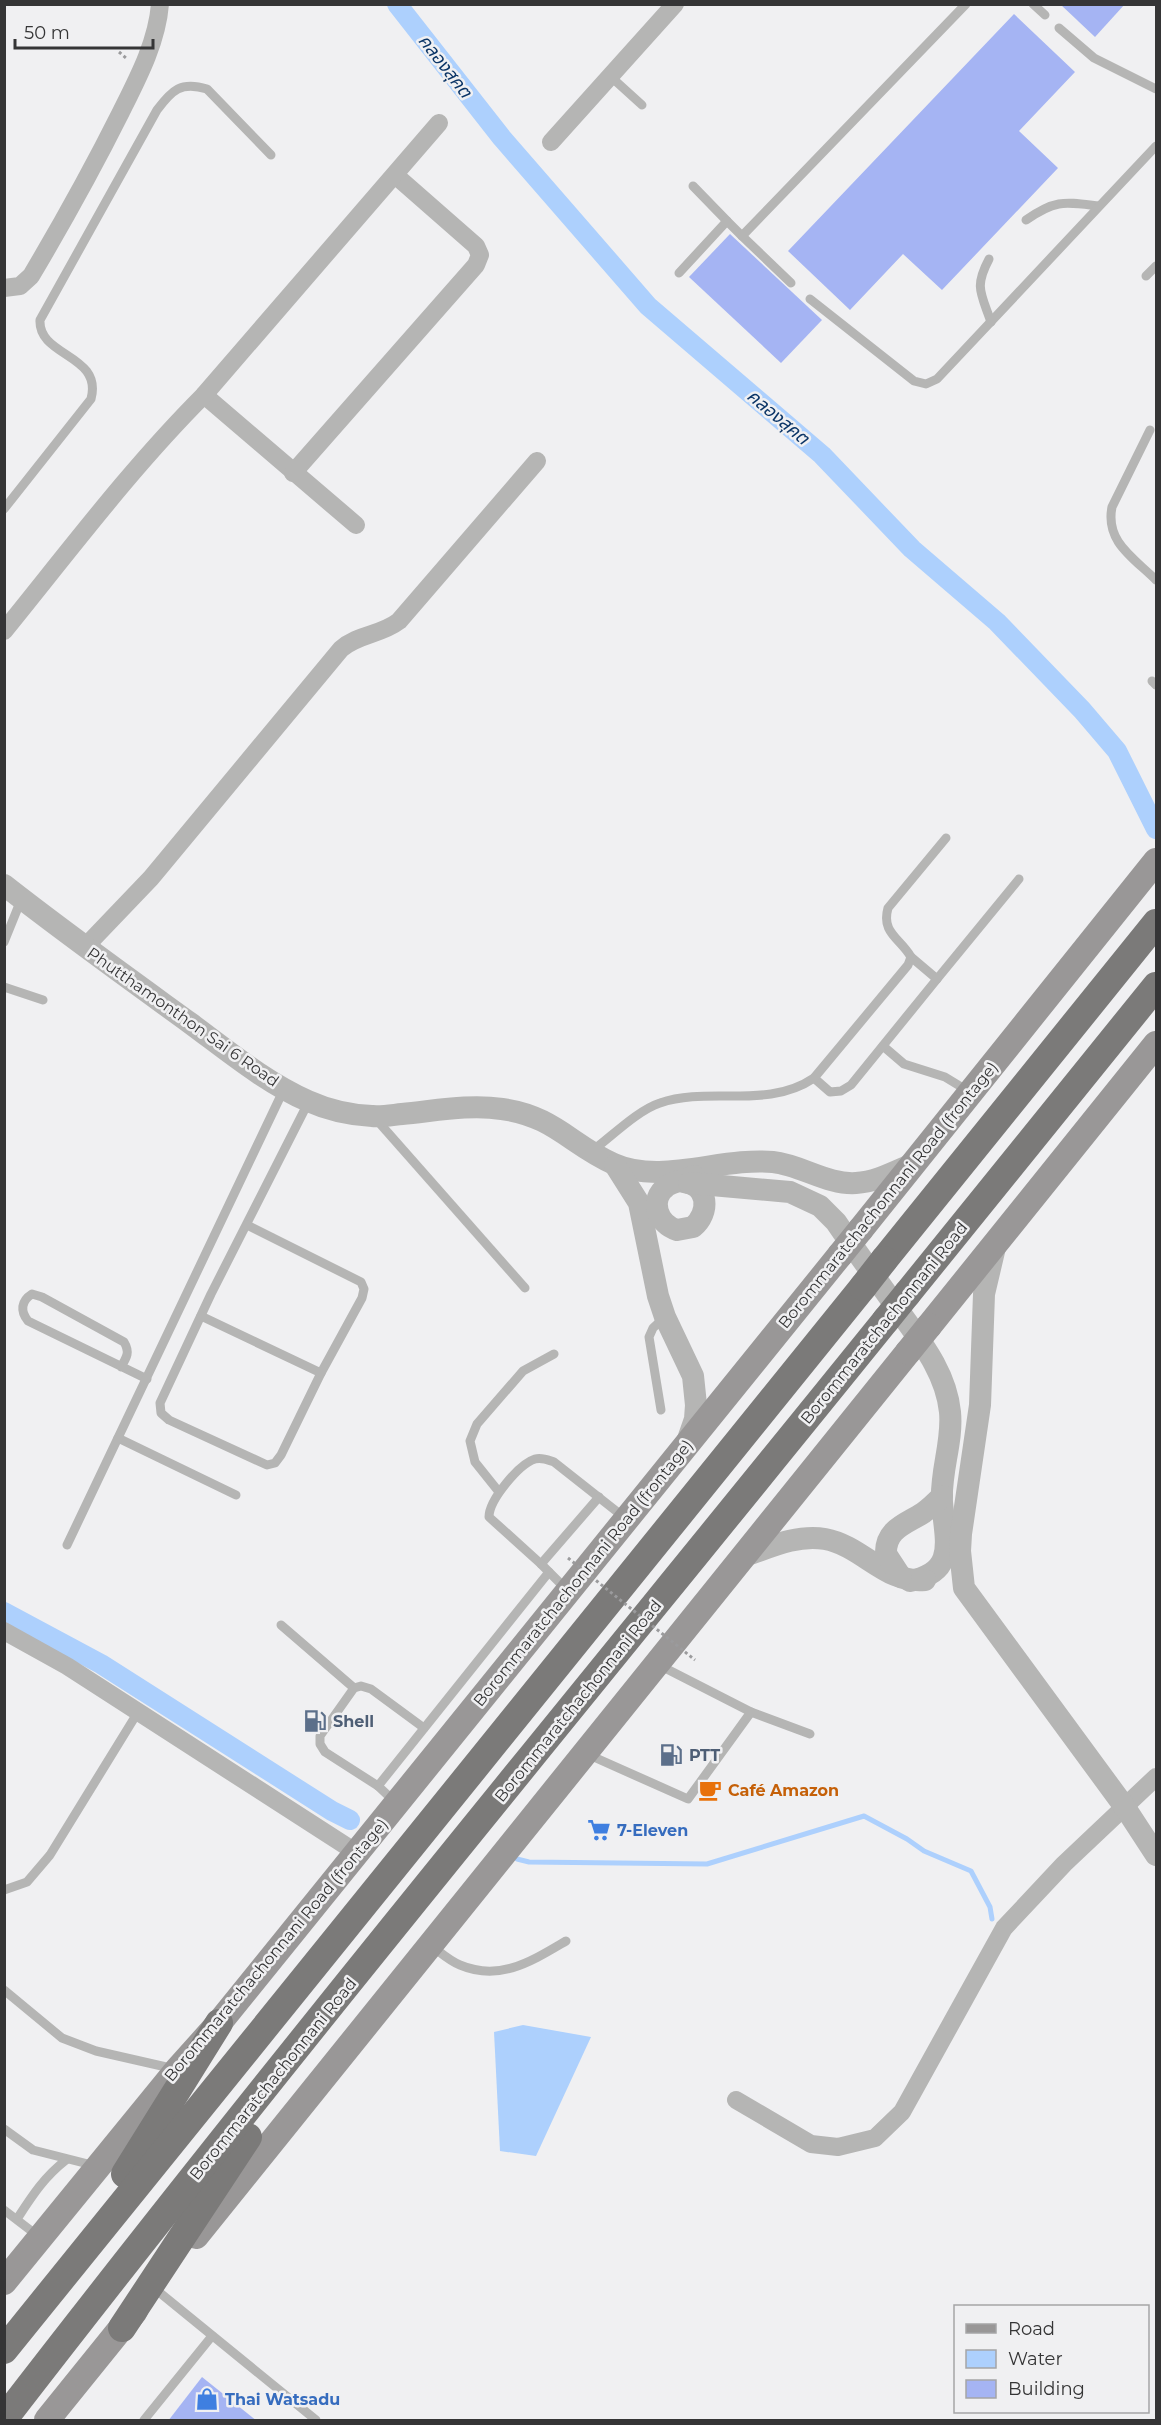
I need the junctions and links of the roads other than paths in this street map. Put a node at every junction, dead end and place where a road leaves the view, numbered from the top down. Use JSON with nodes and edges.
{"nodes":[{"id":1,"x":160,"y":4,"type":"edge"},
{"id":2,"x":675,"y":4,"type":"edge"},
{"id":3,"x":966,"y":4,"type":"edge"},
{"id":4,"x":1033,"y":4,"type":"edge"},
{"id":5,"x":1045,"y":15,"type":"dead end"},
{"id":6,"x":1059,"y":28,"type":"dead end"},
{"id":7,"x":610,"y":76,"type":"junction"},
{"id":8,"x":1156,"y":89,"type":"edge"},
{"id":9,"x":642,"y":105,"type":"dead end"},
{"id":10,"x":439,"y":123,"type":"dead end"},
{"id":11,"x":551,"y":142,"type":"dead end"},
{"id":12,"x":1156,"y":146,"type":"edge"},
{"id":13,"x":271,"y":155,"type":"dead end"},
{"id":14,"x":395,"y":175,"type":"junction"},
{"id":15,"x":693,"y":186,"type":"dead end"},
{"id":16,"x":1099,"y":206,"type":"junction"},
{"id":17,"x":1026,"y":220,"type":"dead end"},
{"id":18,"x":727,"y":221,"type":"junction"},
{"id":19,"x":742,"y":236,"type":"junction"},
{"id":20,"x":989,"y":259,"type":"dead end"},
{"id":21,"x":1156,"y":266,"type":"edge"},
{"id":22,"x":679,"y":273,"type":"dead end"},
{"id":23,"x":1146,"y":276,"type":"dead end"},
{"id":24,"x":791,"y":283,"type":"dead end"},
{"id":25,"x":4,"y":288,"type":"edge"},
{"id":26,"x":810,"y":299,"type":"dead end"},
{"id":27,"x":991,"y":321,"type":"junction"},
{"id":28,"x":204,"y":395,"type":"junction"},
{"id":29,"x":1150,"y":430,"type":"dead end"},
{"id":30,"x":537,"y":461,"type":"dead end"},
{"id":31,"x":293,"y":472,"type":"junction"},
{"id":32,"x":4,"y":509,"type":"edge"},
{"id":33,"x":356,"y":525,"type":"dead end"},
{"id":34,"x":1156,"y":580,"type":"edge"},
{"id":35,"x":4,"y":631,"type":"edge"},
{"id":36,"x":946,"y":838,"type":"dead end"},
{"id":37,"x":1153,"y":865,"type":"edge"},
{"id":38,"x":1019,"y":879,"type":"dead end"},
{"id":39,"x":13,"y":891,"type":"edge"},
{"id":40,"x":1156,"y":923,"type":"edge"},
{"id":41,"x":4,"y":942,"type":"edge"},
{"id":42,"x":85,"y":947,"type":"junction"},
{"id":43,"x":911,"y":957,"type":"junction"},
{"id":44,"x":937,"y":979,"type":"junction"},
{"id":45,"x":1156,"y":986,"type":"edge"},
{"id":46,"x":4,"y":987,"type":"edge"},
{"id":47,"x":43,"y":1000,"type":"dead end"},
{"id":48,"x":1156,"y":1044,"type":"edge"},
{"id":49,"x":883,"y":1046,"type":"junction"},
{"id":50,"x":814,"y":1078,"type":"junction"},
{"id":51,"x":284,"y":1089,"type":"junction"},
{"id":52,"x":970,"y":1093,"type":"junction"},
{"id":53,"x":309,"y":1101,"type":"junction"},
{"id":54,"x":373,"y":1116,"type":"junction"},
{"id":55,"x":592,"y":1151,"type":"junction"},
{"id":56,"x":728,"y":1163,"type":"junction"},
{"id":57,"x":913,"y":1164,"type":"junction"},
{"id":58,"x":615,"y":1165,"type":"junction"},
{"id":59,"x":647,"y":1173,"type":"junction"},
{"id":60,"x":685,"y":1182,"type":"junction"},
{"id":61,"x":658,"y":1215,"type":"junction"},
{"id":62,"x":247,"y":1226,"type":"junction"},
{"id":63,"x":996,"y":1243,"type":"junction"},
{"id":64,"x":650,"y":1246,"type":"junction"},
{"id":65,"x":525,"y":1288,"type":"dead end"},
{"id":66,"x":201,"y":1316,"type":"junction"},
{"id":67,"x":665,"y":1317,"type":"junction"},
{"id":68,"x":554,"y":1354,"type":"dead end"},
{"id":69,"x":122,"y":1367,"type":"junction"},
{"id":70,"x":321,"y":1373,"type":"junction"},
{"id":71,"x":147,"y":1379,"type":"junction"},
{"id":72,"x":661,"y":1410,"type":"dead end"},
{"id":73,"x":118,"y":1438,"type":"junction"},
{"id":74,"x":687,"y":1444,"type":"junction"},
{"id":75,"x":499,"y":1492,"type":"junction"},
{"id":76,"x":236,"y":1495,"type":"dead end"},
{"id":77,"x":942,"y":1496,"type":"junction"},
{"id":78,"x":599,"y":1497,"type":"junction"},
{"id":79,"x":626,"y":1519,"type":"junction"},
{"id":80,"x":961,"y":1534,"type":"junction"},
{"id":81,"x":68,"y":1545,"type":"dead end"},
{"id":82,"x":745,"y":1556,"type":"junction"},
{"id":83,"x":541,"y":1564,"type":"junction"},
{"id":84,"x":549,"y":1572,"type":"junction"},
{"id":85,"x":913,"y":1580,"type":"junction"},
{"id":86,"x":964,"y":1588,"type":"junction"},
{"id":87,"x":568,"y":1592,"type":"junction"},
{"id":88,"x":281,"y":1625,"type":"dead end"},
{"id":89,"x":4,"y":1631,"type":"edge"},
{"id":90,"x":657,"y":1664,"type":"junction"},
{"id":91,"x":354,"y":1688,"type":"junction"},
{"id":92,"x":138,"y":1712,"type":"junction"},
{"id":93,"x":751,"y":1712,"type":"junction"},
{"id":94,"x":424,"y":1728,"type":"junction"},
{"id":95,"x":810,"y":1734,"type":"dead end"},
{"id":96,"x":585,"y":1753,"type":"junction"},
{"id":97,"x":1156,"y":1777,"type":"edge"},
{"id":98,"x":378,"y":1786,"type":"junction"},
{"id":99,"x":397,"y":1804,"type":"junction"},
{"id":100,"x":1124,"y":1806,"type":"junction"},
{"id":101,"x":357,"y":1853,"type":"junction"},
{"id":102,"x":1156,"y":1855,"type":"edge"},
{"id":103,"x":4,"y":1890,"type":"edge"},
{"id":104,"x":566,"y":1941,"type":"dead end"},
{"id":105,"x":430,"y":1945,"type":"junction"},
{"id":106,"x":348,"y":1985,"type":"junction"},
{"id":107,"x":4,"y":1990,"type":"edge"},
{"id":108,"x":219,"y":2024,"type":"junction"},
{"id":109,"x":177,"y":2070,"type":"junction"},
{"id":110,"x":736,"y":2100,"type":"dead end"},
{"id":111,"x":4,"y":2129,"type":"edge"},
{"id":112,"x":66,"y":2160,"type":"junction"},
{"id":113,"x":98,"y":2167,"type":"junction"},
{"id":114,"x":4,"y":2210,"type":"edge"},
{"id":115,"x":17,"y":2219,"type":"junction"},
{"id":116,"x":40,"y":2238,"type":"junction"},
{"id":117,"x":4,"y":2282,"type":"edge"},
{"id":118,"x":54,"y":2288,"type":"junction"},
{"id":119,"x":154,"y":2288,"type":"junction"},
{"id":120,"x":122,"y":2328,"type":"junction"},
{"id":121,"x":212,"y":2336,"type":"junction"},
{"id":122,"x":4,"y":2350,"type":"edge"},
{"id":123,"x":4,"y":2419,"type":"edge"},
{"id":124,"x":47,"y":2421,"type":"edge"},
{"id":125,"x":144,"y":2421,"type":"edge"},
{"id":126,"x":316,"y":2421,"type":"edge"}],
"edges":[{"from":1,"to":25,"type":"street"},
{"from":2,"to":7,"type":"street"},
{"from":3,"to":19,"type":"lane"},
{"from":4,"to":5,"type":"lane"},
{"from":6,"to":8,"type":"lane"},
{"from":7,"to":9,"type":"lane"},
{"from":7,"to":11,"type":"street"},
{"from":10,"to":14,"type":"street"},
{"from":12,"to":16,"type":"lane"},
{"from":13,"to":32,"type":"lane"},
{"from":14,"to":28,"type":"street"},
{"from":14,"to":31,"type":"street"},
{"from":15,"to":18,"type":"lane"},
{"from":16,"to":17,"type":"lane"},
{"from":16,"to":27,"type":"lane"},
{"from":18,"to":19,"type":"lane"},
{"from":18,"to":22,"type":"lane"},
{"from":19,"to":24,"type":"lane"},
{"from":20,"to":27,"type":"lane"},
{"from":21,"to":23,"type":"lane"},
{"from":26,"to":27,"type":"lane"},
{"from":28,"to":31,"type":"street"},
{"from":28,"to":35,"type":"street"},
{"from":29,"to":34,"type":"lane"},
{"from":30,"to":42,"type":"street"},
{"from":31,"to":33,"type":"street"},
{"from":36,"to":43,"type":"lane"},
{"from":37,"to":52,"type":"main road","name":"Borommaratchachonnani Road (frontage)"},
{"from":38,"to":44,"type":"lane"},
{"from":39,"to":41,"type":"lane"},
{"from":39,"to":42,"type":"street","name":"Phutthamonthon Sai 6 Road"},
{"from":40,"to":118,"type":"highway","bridge":true},
{"from":42,"to":51,"type":"street","name":"Phutthamonthon Sai 6 Road"},
{"from":43,"to":44,"type":"lane"},
{"from":43,"to":50,"type":"lane"},
{"from":44,"to":49,"type":"lane"},
{"from":45,"to":106,"type":"highway","name":"Borommaratchachonnani Road","bridge":true},
{"from":46,"to":47,"type":"lane"},
{"from":48,"to":63,"type":"main road"},
{"from":49,"to":50,"type":"lane"},
{"from":49,"to":52,"type":"lane"},
{"from":50,"to":55,"type":"lane"},
{"from":51,"to":53,"type":"street","name":"Phutthamonthon Sai 6 Road"},
{"from":51,"to":71,"type":"lane"},
{"from":52,"to":57,"type":"main road","name":"Borommaratchachonnani Road (frontage)"},
{"from":53,"to":54,"type":"street","name":"Phutthamonthon Sai 6 Road"},
{"from":53,"to":62,"type":"lane"},
{"from":54,"to":55,"type":"street","name":"Phutthamonthon Sai 6 Road"},
{"from":54,"to":65,"type":"lane"},
{"from":55,"to":58,"type":"street","name":"Phutthamonthon Sai 6 Road"},
{"from":56,"to":57,"type":"street","name":"Phutthamonthon Sai 6 Road"},
{"from":56,"to":59,"type":"street","name":"Phutthamonthon Sai 6 Road"},
{"from":56,"to":60,"type":"street"},
{"from":57,"to":74,"type":"main road","name":"Borommaratchachonnani Road (frontage)","bridge":true},
{"from":58,"to":59,"type":"street","name":"Phutthamonthon Sai 6 Road"},
{"from":58,"to":64,"type":"street","name":"Phutthamonthon Sai 6 Road"},
{"from":59,"to":60,"type":"street"},
{"from":60,"to":61,"type":"street"},
{"from":60,"to":61,"type":"street"},
{"from":60,"to":77,"type":"street"},
{"from":61,"to":64,"type":"street"},
{"from":62,"to":66,"type":"lane"},
{"from":62,"to":70,"type":"lane"},
{"from":63,"to":80,"type":"street"},
{"from":63,"to":82,"type":"main road","bridge":true},
{"from":64,"to":67,"type":"street","name":"Phutthamonthon Sai 6 Road"},
{"from":66,"to":70,"type":"lane"},
{"from":66,"to":70,"type":"lane"},
{"from":67,"to":72,"type":"lane"},
{"from":67,"to":74,"type":"street","name":"Phutthamonthon Sai 6 Road"},
{"from":68,"to":75,"type":"lane"},
{"from":69,"to":69,"type":"lane"},
{"from":69,"to":71,"type":"lane"},
{"from":71,"to":73,"type":"lane"},
{"from":73,"to":76,"type":"lane"},
{"from":73,"to":81,"type":"lane"},
{"from":74,"to":79,"type":"main road","name":"Borommaratchachonnani Road (frontage)"},
{"from":75,"to":78,"type":"lane"},
{"from":75,"to":83,"type":"lane"},
{"from":77,"to":85,"type":"street"},
{"from":77,"to":85,"type":"street"},
{"from":78,"to":79,"type":"lane"},
{"from":78,"to":83,"type":"lane"},
{"from":79,"to":87,"type":"main road","name":"Borommaratchachonnani Road (frontage)"},
{"from":80,"to":85,"type":"street"},
{"from":80,"to":86,"type":"street"},
{"from":82,"to":85,"type":"street"},
{"from":82,"to":90,"type":"main road"},
{"from":83,"to":84,"type":"lane"},
{"from":84,"to":87,"type":"lane"},
{"from":84,"to":94,"type":"lane"},
{"from":85,"to":86,"type":"street"},
{"from":86,"to":100,"type":"street"},
{"from":87,"to":99,"type":"main road","name":"Borommaratchachonnani Road (frontage)"},
{"from":88,"to":91,"type":"lane"},
{"from":89,"to":92,"type":"street"},
{"from":90,"to":93,"type":"lane"},
{"from":90,"to":96,"type":"main road"},
{"from":91,"to":94,"type":"lane"},
{"from":91,"to":98,"type":"lane"},
{"from":92,"to":101,"type":"street"},
{"from":92,"to":103,"type":"lane"},
{"from":93,"to":95,"type":"lane"},
{"from":93,"to":96,"type":"lane"},
{"from":94,"to":98,"type":"lane"},
{"from":96,"to":105,"type":"main road"},
{"from":97,"to":100,"type":"street"},
{"from":98,"to":99,"type":"lane"},
{"from":99,"to":101,"type":"main road","name":"Borommaratchachonnani Road (frontage)"},
{"from":100,"to":102,"type":"street"},
{"from":100,"to":110,"type":"street"},
{"from":101,"to":108,"type":"main road","name":"Borommaratchachonnani Road (frontage)"},
{"from":104,"to":105,"type":"lane"},
{"from":105,"to":119,"type":"main road"},
{"from":106,"to":120,"type":"highway"},
{"from":106,"to":123,"type":"highway","name":"Borommaratchachonnani Road"},
{"from":107,"to":109,"type":"lane"},
{"from":108,"to":109,"type":"main road","name":"Borommaratchachonnani Road (frontage)"},
{"from":108,"to":118,"type":"highway"},
{"from":109,"to":113,"type":"main road","name":"Borommaratchachonnani Road (frontage)"},
{"from":111,"to":112,"type":"lane"},
{"from":112,"to":113,"type":"lane"},
{"from":112,"to":115,"type":"lane"},
{"from":113,"to":116,"type":"main road","name":"Borommaratchachonnani Road (frontage)"},
{"from":114,"to":115,"type":"lane"},
{"from":115,"to":116,"type":"lane"},
{"from":116,"to":117,"type":"main road","name":"Borommaratchachonnani Road (frontage)"},
{"from":118,"to":122,"type":"highway"},
{"from":119,"to":120,"type":"main road"},
{"from":119,"to":121,"type":"lane"},
{"from":120,"to":124,"type":"main road"},
{"from":121,"to":125,"type":"lane"},
{"from":121,"to":126,"type":"lane"}]}
